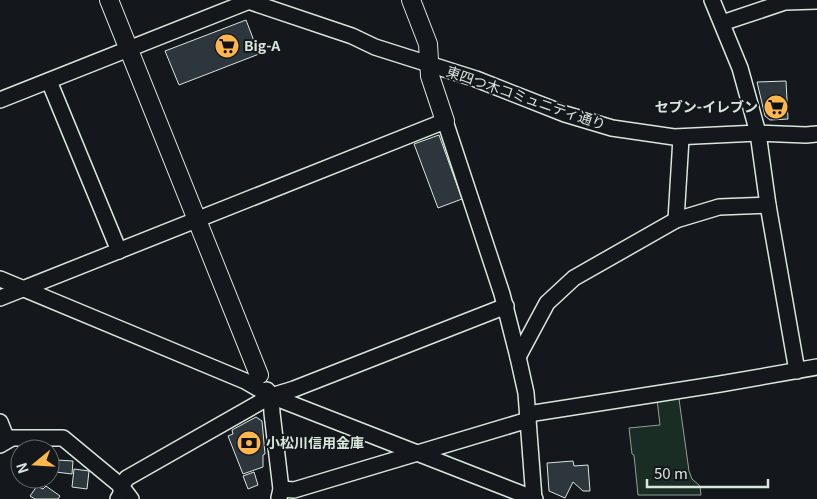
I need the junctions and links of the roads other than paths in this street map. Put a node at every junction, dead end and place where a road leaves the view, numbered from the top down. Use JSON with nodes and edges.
{"nodes":[{"id":1,"x":109,"y":0,"type":"edge"},
{"id":2,"x":249,"y":0,"type":"edge"},
{"id":3,"x":411,"y":0,"type":"edge"},
{"id":4,"x":712,"y":0,"type":"edge"},
{"id":5,"x":817,"y":1,"type":"edge"},
{"id":6,"x":722,"y":23,"type":"junction"},
{"id":7,"x":129,"y":50,"type":"junction"},
{"id":8,"x":430,"y":65,"type":"junction"},
{"id":9,"x":49,"y":81,"type":"junction"},
{"id":10,"x":0,"y":100,"type":"edge"},
{"id":11,"x":445,"y":121,"type":"junction"},
{"id":12,"x":758,"y":133,"type":"junction"},
{"id":13,"x":817,"y":134,"type":"edge"},
{"id":14,"x":681,"y":138,"type":"junction"},
{"id":15,"x":768,"y":205,"type":"junction"},
{"id":16,"x":198,"y":220,"type":"junction"},
{"id":17,"x":676,"y":220,"type":"junction"},
{"id":18,"x":118,"y":251,"type":"junction"},
{"id":19,"x":0,"y":279,"type":"edge"},
{"id":20,"x":24,"y":289,"type":"junction"},
{"id":21,"x":0,"y":298,"type":"edge"},
{"id":22,"x":506,"y":306,"type":"junction"},
{"id":23,"x":518,"y":357,"type":"junction"},
{"id":24,"x":817,"y":367,"type":"edge"},
{"id":25,"x":797,"y":371,"type":"junction"},
{"id":26,"x":259,"y":376,"type":"joint"},
{"id":27,"x":271,"y":396,"type":"junction"},
{"id":28,"x":528,"y":417,"type":"junction"},
{"id":29,"x":0,"y":422,"type":"edge"},
{"id":30,"x":4,"y":442,"type":"edge"},
{"id":31,"x":415,"y":453,"type":"junction"},
{"id":32,"x":119,"y":493,"type":"edge"},
{"id":33,"x":287,"y":494,"type":"edge"},
{"id":34,"x":131,"y":499,"type":"edge"},
{"id":35,"x":534,"y":499,"type":"edge"}],
"edges":[{"from":1,"to":7,"type":"street"},
{"from":2,"to":7,"type":"street"},
{"from":2,"to":8,"type":"street","name":"東四つ木コミュニティ通り"},
{"from":3,"to":8,"type":"street"},
{"from":4,"to":6,"type":"street"},
{"from":5,"to":6,"type":"street"},
{"from":6,"to":12,"type":"street"},
{"from":7,"to":9,"type":"street"},
{"from":7,"to":16,"type":"street"},
{"from":8,"to":11,"type":"street"},
{"from":8,"to":14,"type":"street","name":"東四つ木コミュニティ通り"},
{"from":9,"to":10,"type":"street"},
{"from":9,"to":18,"type":"street"},
{"from":11,"to":16,"type":"street"},
{"from":11,"to":22,"type":"street"},
{"from":12,"to":13,"type":"street","name":"東四つ木コミュニティ通り"},
{"from":12,"to":14,"type":"street","name":"東四つ木コミュニティ通り"},
{"from":12,"to":15,"type":"street"},
{"from":14,"to":17,"type":"street"},
{"from":15,"to":17,"type":"street"},
{"from":15,"to":25,"type":"street"},
{"from":16,"to":18,"type":"street"},
{"from":16,"to":26,"type":"street"},
{"from":17,"to":23,"type":"street"},
{"from":18,"to":20,"type":"street"},
{"from":19,"to":20,"type":"street"},
{"from":20,"to":21,"type":"street"},
{"from":20,"to":27,"type":"street"},
{"from":22,"to":23,"type":"street"},
{"from":22,"to":27,"type":"street"},
{"from":23,"to":28,"type":"street"},
{"from":24,"to":25,"type":"street"},
{"from":25,"to":28,"type":"street"},
{"from":26,"to":27,"type":"street"},
{"from":27,"to":31,"type":"street"},
{"from":27,"to":32,"type":"street"},
{"from":27,"to":33,"type":"street"},
{"from":28,"to":31,"type":"street"},
{"from":28,"to":35,"type":"street"},
{"from":29,"to":30,"type":"street"},
{"from":30,"to":32,"type":"street"},
{"from":31,"to":33,"type":"street"},
{"from":31,"to":35,"type":"street"},
{"from":32,"to":34,"type":"street"}]}
